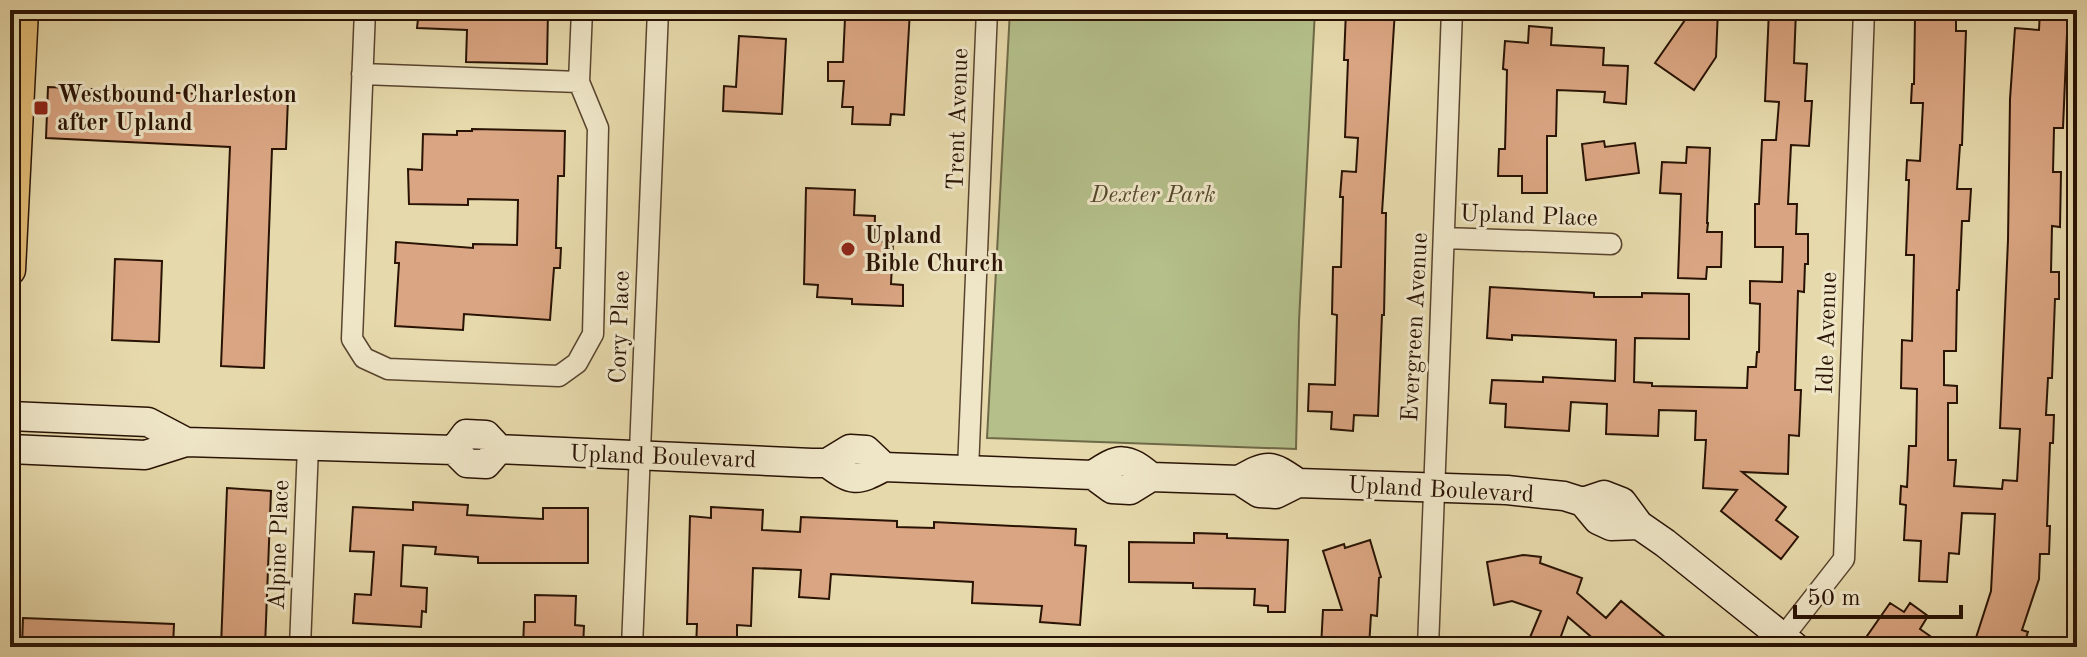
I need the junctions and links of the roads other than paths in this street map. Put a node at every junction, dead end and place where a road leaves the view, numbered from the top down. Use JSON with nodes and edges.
{"nodes":[{"id":1,"x":23,"y":10,"type":"edge"},
{"id":2,"x":365,"y":10,"type":"edge"},
{"id":3,"x":582,"y":10,"type":"edge"},
{"id":4,"x":658,"y":10,"type":"edge"},
{"id":5,"x":987,"y":10,"type":"edge"},
{"id":6,"x":1452,"y":10,"type":"edge"},
{"id":7,"x":1864,"y":10,"type":"edge"},
{"id":8,"x":362,"y":74,"type":"junction"},
{"id":9,"x":579,"y":82,"type":"junction"},
{"id":10,"x":1445,"y":238,"type":"junction"},
{"id":11,"x":1611,"y":244,"type":"dead end"},
{"id":12,"x":10,"y":270,"type":"edge"},
{"id":13,"x":10,"y":416,"type":"edge"},
{"id":14,"x":186,"y":442,"type":"junction"},
{"id":15,"x":308,"y":446,"type":"junction"},
{"id":16,"x":10,"y":449,"type":"edge"},
{"id":17,"x":640,"y":456,"type":"junction"},
{"id":18,"x":968,"y":470,"type":"junction"},
{"id":19,"x":1433,"y":488,"type":"junction"},
{"id":20,"x":1789,"y":642,"type":"edge"},
{"id":21,"x":300,"y":647,"type":"edge"},
{"id":22,"x":632,"y":647,"type":"edge"},
{"id":23,"x":1428,"y":647,"type":"edge"}],
"edges":[{"from":1,"to":12,"type":"main road"},
{"from":2,"to":8,"type":"street"},
{"from":3,"to":9,"type":"street"},
{"from":4,"to":17,"type":"street","name":"Cory Place"},
{"from":5,"to":18,"type":"street","name":"Trent Avenue"},
{"from":6,"to":10,"type":"street","name":"Evergreen Avenue"},
{"from":7,"to":20,"type":"street","name":"Idle Avenue"},
{"from":8,"to":9,"type":"street"},
{"from":8,"to":9,"type":"street"},
{"from":10,"to":11,"type":"street","name":"Upland Place"},
{"from":10,"to":19,"type":"street","name":"Evergreen Avenue"},
{"from":13,"to":14,"type":"street","name":"Upland Boulevard"},
{"from":14,"to":15,"type":"street","name":"Upland Boulevard"},
{"from":14,"to":16,"type":"street","name":"Upland Boulevard"},
{"from":15,"to":17,"type":"street","name":"Upland Boulevard"},
{"from":15,"to":21,"type":"street","name":"Alpine Place"},
{"from":17,"to":18,"type":"street","name":"Upland Boulevard"},
{"from":17,"to":22,"type":"street","name":"Cory Place"},
{"from":18,"to":19,"type":"street","name":"Upland Boulevard"},
{"from":19,"to":20,"type":"street","name":"Upland Boulevard"},
{"from":19,"to":23,"type":"street","name":"Evergreen Avenue"}]}
